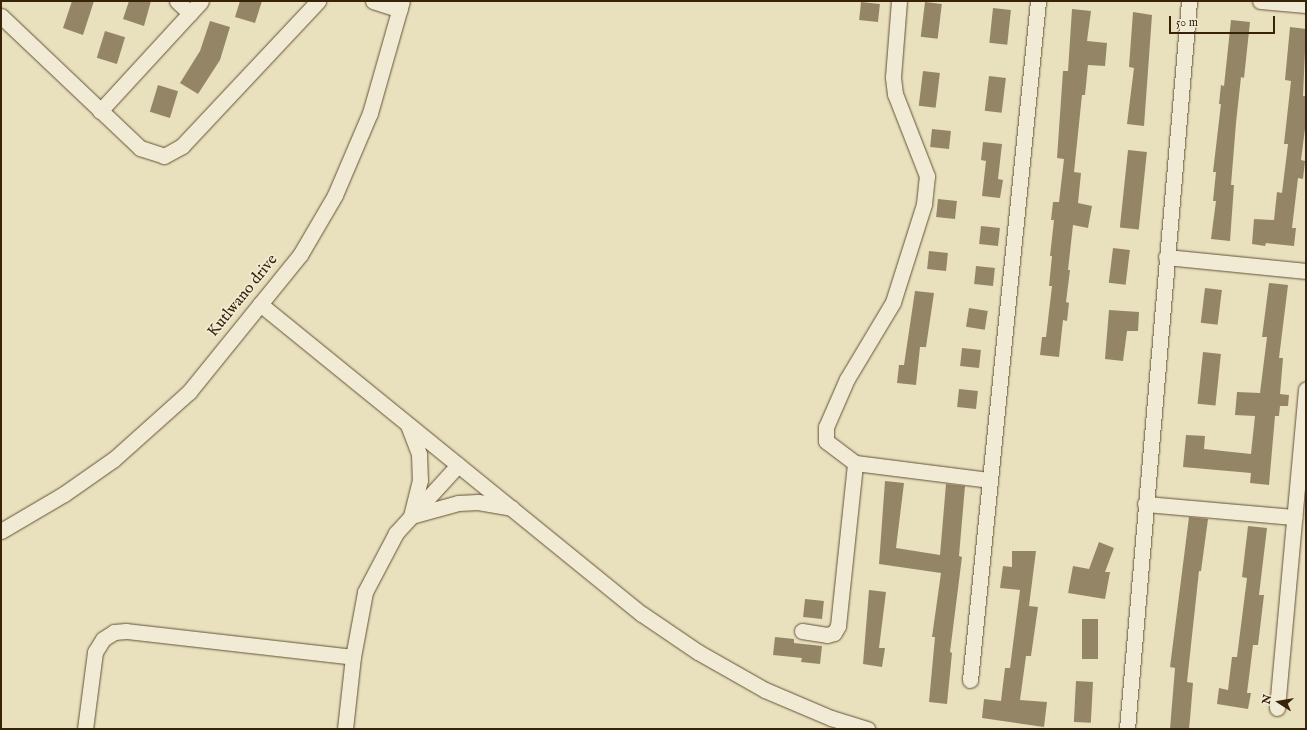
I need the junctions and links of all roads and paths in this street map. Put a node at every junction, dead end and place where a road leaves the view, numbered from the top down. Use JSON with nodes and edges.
{"nodes":[{"id":1,"x":177,"y":1,"type":"edge"},
{"id":2,"x":201,"y":1,"type":"edge"},
{"id":3,"x":318,"y":1,"type":"edge"},
{"id":4,"x":373,"y":1,"type":"edge"},
{"id":5,"x":899,"y":1,"type":"edge"},
{"id":6,"x":1038,"y":1,"type":"edge"},
{"id":7,"x":1189,"y":1,"type":"edge"},
{"id":8,"x":1260,"y":1,"type":"edge"},
{"id":9,"x":1306,"y":5,"type":"edge"},
{"id":10,"x":401,"y":6,"type":"edge"},
{"id":11,"x":190,"y":13,"type":"junction"},
{"id":12,"x":1,"y":16,"type":"edge"},
{"id":13,"x":100,"y":111,"type":"junction"},
{"id":14,"x":1166,"y":257,"type":"junction"},
{"id":15,"x":1306,"y":271,"type":"edge"},
{"id":16,"x":260,"y":304,"type":"junction"},
{"id":17,"x":1306,"y":389,"type":"edge"},
{"id":18,"x":408,"y":424,"type":"junction"},
{"id":19,"x":855,"y":463,"type":"junction"},
{"id":20,"x":458,"y":465,"type":"junction"},
{"id":21,"x":989,"y":480,"type":"junction"},
{"id":22,"x":1145,"y":504,"type":"junction"},
{"id":23,"x":511,"y":508,"type":"junction"},
{"id":24,"x":411,"y":516,"type":"junction"},
{"id":25,"x":1294,"y":517,"type":"junction"},
{"id":26,"x":1,"y":531,"type":"edge"},
{"id":27,"x":802,"y":631,"type":"dead end"},
{"id":28,"x":353,"y":657,"type":"junction"},
{"id":29,"x":970,"y":680,"type":"dead end"},
{"id":30,"x":1277,"y":708,"type":"dead end"},
{"id":31,"x":85,"y":729,"type":"edge"},
{"id":32,"x":345,"y":729,"type":"edge"},
{"id":33,"x":867,"y":729,"type":"edge"},
{"id":34,"x":1127,"y":729,"type":"edge"}],
"edges":[{"from":1,"to":11,"type":"street"},
{"from":2,"to":11,"type":"street"},
{"from":3,"to":13,"type":"street"},
{"from":4,"to":10,"type":"street"},
{"from":5,"to":19,"type":"street"},
{"from":6,"to":21,"type":"street"},
{"from":7,"to":14,"type":"street"},
{"from":8,"to":9,"type":"street"},
{"from":10,"to":16,"type":"street","name":"Kutlwano drive"},
{"from":11,"to":13,"type":"street"},
{"from":12,"to":13,"type":"street"},
{"from":14,"to":15,"type":"street"},
{"from":14,"to":22,"type":"street"},
{"from":16,"to":18,"type":"street"},
{"from":16,"to":26,"type":"street","name":"Kutlwano drive"},
{"from":17,"to":25,"type":"street"},
{"from":18,"to":20,"type":"street"},
{"from":18,"to":24,"type":"street"},
{"from":19,"to":21,"type":"street"},
{"from":19,"to":27,"type":"street"},
{"from":20,"to":23,"type":"street"},
{"from":20,"to":24,"type":"street"},
{"from":21,"to":29,"type":"street"},
{"from":22,"to":25,"type":"street"},
{"from":22,"to":34,"type":"street"},
{"from":23,"to":24,"type":"street"},
{"from":23,"to":33,"type":"street"},
{"from":24,"to":28,"type":"street"},
{"from":25,"to":30,"type":"street"},
{"from":28,"to":31,"type":"street"},
{"from":28,"to":32,"type":"street"}]}
